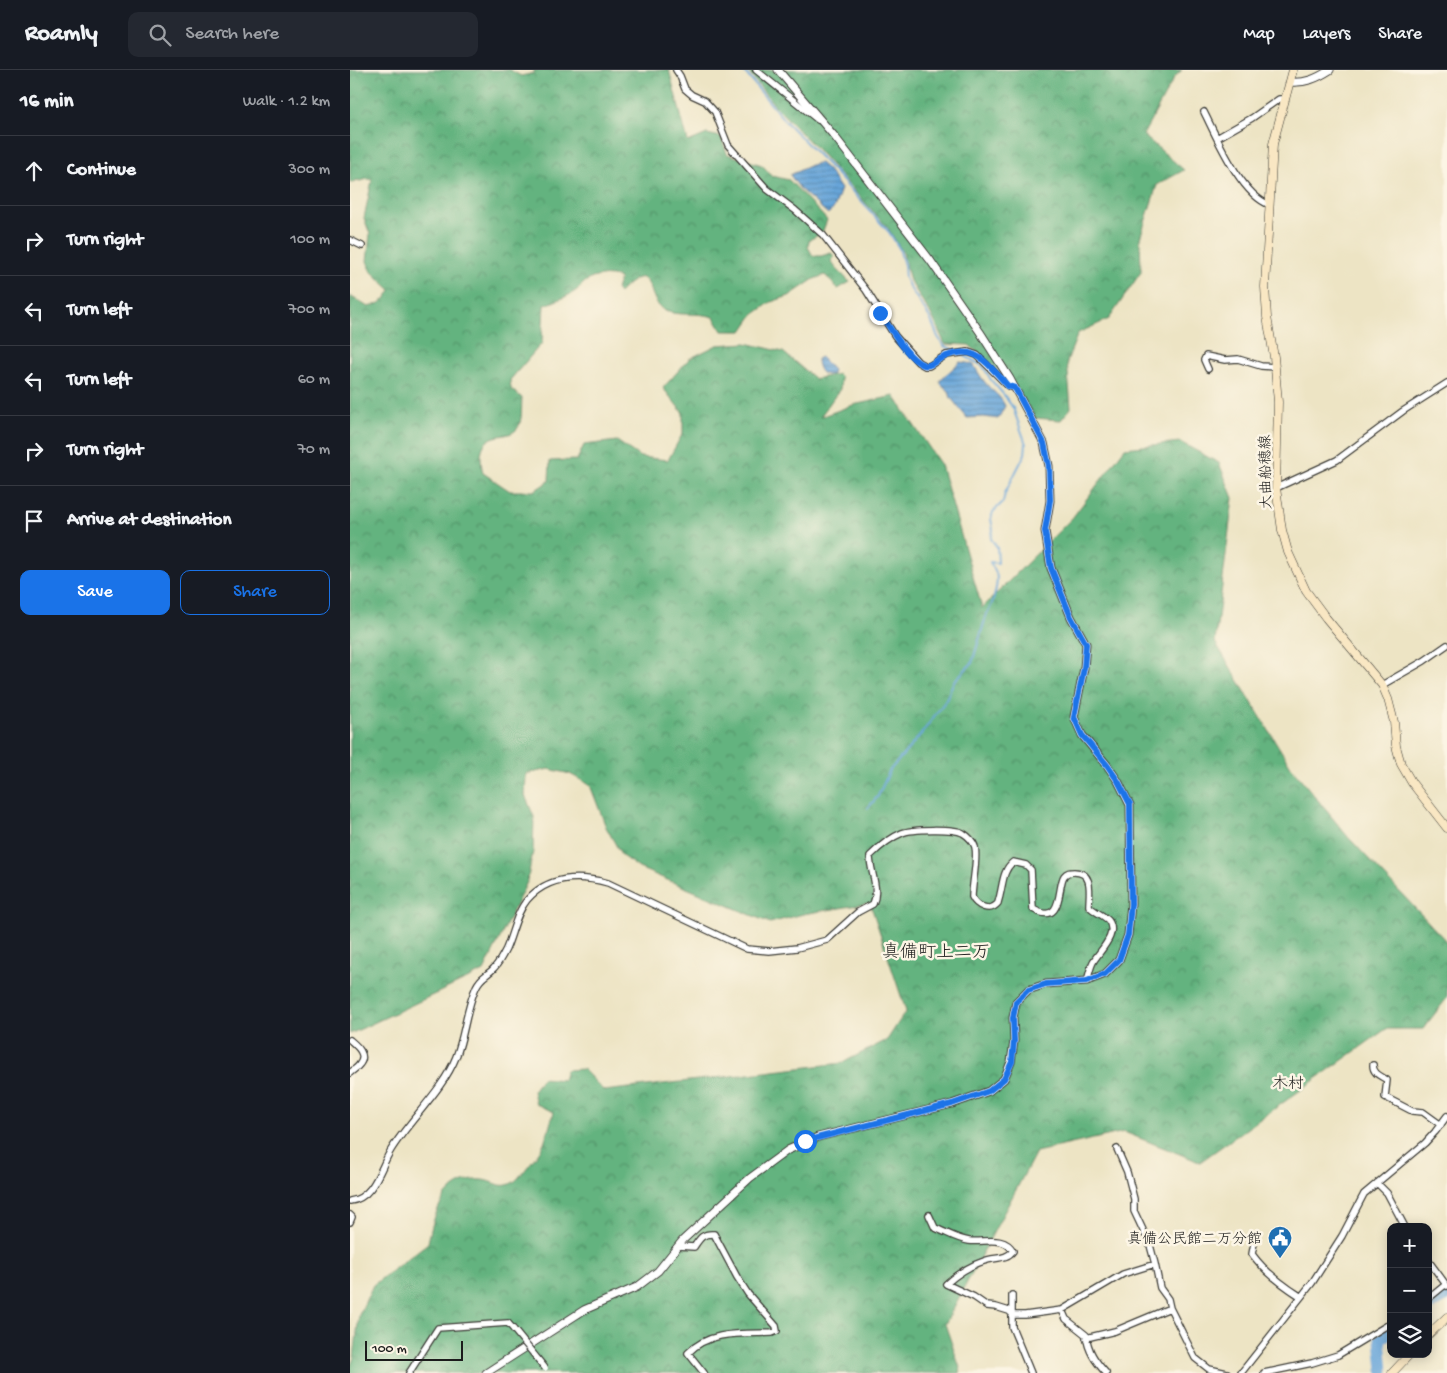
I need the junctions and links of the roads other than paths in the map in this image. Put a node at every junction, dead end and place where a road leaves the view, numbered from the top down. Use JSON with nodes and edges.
{"nodes":[{"id":1,"x":676,"y":70,"type":"edge"},
{"id":2,"x":756,"y":70,"type":"edge"},
{"id":3,"x":778,"y":70,"type":"edge"},
{"id":4,"x":1293,"y":70,"type":"edge"},
{"id":5,"x":1330,"y":70,"type":"edge"},
{"id":6,"x":1290,"y":82,"type":"junction"},
{"id":7,"x":1285,"y":98,"type":"junction"},
{"id":8,"x":1204,"y":112,"type":"dead end"},
{"id":9,"x":825,"y":126,"type":"junction"},
{"id":10,"x":1217,"y":138,"type":"junction"},
{"id":11,"x":1270,"y":204,"type":"junction"},
{"id":12,"x":350,"y":240,"type":"edge"},
{"id":13,"x":362,"y":246,"type":"dead end"},
{"id":14,"x":1275,"y":367,"type":"junction"},
{"id":15,"x":1208,"y":369,"type":"dead end"},
{"id":16,"x":1447,"y":383,"type":"edge"},
{"id":17,"x":1015,"y":388,"type":"junction"},
{"id":18,"x":1276,"y":488,"type":"junction"},
{"id":19,"x":1447,"y":645,"type":"edge"},
{"id":20,"x":1382,"y":685,"type":"junction"},
{"id":21,"x":1447,"y":828,"type":"edge"},
{"id":22,"x":1087,"y":981,"type":"junction"},
{"id":23,"x":350,"y":1040,"type":"edge"},
{"id":24,"x":1373,"y":1065,"type":"dead end"},
{"id":25,"x":350,"y":1073,"type":"edge"},
{"id":26,"x":1447,"y":1116,"type":"edge"},
{"id":27,"x":1441,"y":1125,"type":"junction"},
{"id":28,"x":1117,"y":1149,"type":"dead end"},
{"id":29,"x":1377,"y":1184,"type":"junction"},
{"id":30,"x":350,"y":1201,"type":"edge"},
{"id":31,"x":350,"y":1215,"type":"edge"},
{"id":32,"x":929,"y":1215,"type":"dead end"},
{"id":33,"x":350,"y":1222,"type":"edge"},
{"id":34,"x":1403,"y":1223,"type":"edge"},
{"id":35,"x":1255,"y":1238,"type":"dead end"},
{"id":36,"x":679,"y":1246,"type":"junction"},
{"id":37,"x":1155,"y":1264,"type":"junction"},
{"id":38,"x":1432,"y":1266,"type":"edge"},
{"id":39,"x":1446,"y":1286,"type":"edge"},
{"id":40,"x":1012,"y":1295,"type":"dead end"},
{"id":41,"x":1300,"y":1296,"type":"junction"},
{"id":42,"x":1432,"y":1296,"type":"edge"},
{"id":43,"x":1170,"y":1308,"type":"junction"},
{"id":44,"x":1062,"y":1310,"type":"junction"},
{"id":45,"x":1012,"y":1313,"type":"junction"},
{"id":46,"x":1447,"y":1317,"type":"edge"},
{"id":47,"x":1387,"y":1325,"type":"edge"},
{"id":48,"x":1432,"y":1331,"type":"edge"},
{"id":49,"x":1086,"y":1338,"type":"junction"},
{"id":50,"x":1406,"y":1358,"type":"edge"},
{"id":51,"x":545,"y":1368,"type":"dead end"},
{"id":52,"x":409,"y":1373,"type":"edge"},
{"id":53,"x":486,"y":1373,"type":"edge"},
{"id":54,"x":704,"y":1373,"type":"edge"},
{"id":55,"x":1031,"y":1373,"type":"edge"},
{"id":56,"x":1106,"y":1373,"type":"edge"},
{"id":57,"x":1227,"y":1373,"type":"edge"},
{"id":58,"x":1241,"y":1373,"type":"edge"},
{"id":59,"x":1264,"y":1373,"type":"edge"},
{"id":60,"x":1392,"y":1373,"type":"edge"}],
"edges":[{"from":1,"to":17,"type":"street"},
{"from":2,"to":9,"type":"street"},
{"from":3,"to":9,"type":"street"},
{"from":4,"to":6,"type":"main road","name":"大曲船穂線"},
{"from":5,"to":6,"type":"street"},
{"from":6,"to":7,"type":"main road","name":"大曲船穂線"},
{"from":7,"to":10,"type":"street"},
{"from":7,"to":11,"type":"main road","name":"大曲船穂線"},
{"from":8,"to":10,"type":"street"},
{"from":9,"to":17,"type":"street"},
{"from":10,"to":11,"type":"street"},
{"from":11,"to":14,"type":"main road","name":"大曲船穂線"},
{"from":12,"to":13,"type":"street"},
{"from":14,"to":15,"type":"street"},
{"from":14,"to":18,"type":"main road","name":"大曲船穂線"},
{"from":16,"to":18,"type":"street"},
{"from":17,"to":22,"type":"street"},
{"from":18,"to":20,"type":"main road","name":"大曲船穂線"},
{"from":19,"to":20,"type":"street"},
{"from":20,"to":21,"type":"main road","name":"大曲船穂線"},
{"from":22,"to":30,"type":"street"},
{"from":22,"to":36,"type":"street"},
{"from":23,"to":25,"type":"street"},
{"from":24,"to":27,"type":"street"},
{"from":26,"to":27,"type":"street"},
{"from":27,"to":29,"type":"street"},
{"from":28,"to":37,"type":"street"},
{"from":29,"to":34,"type":"street"},
{"from":29,"to":41,"type":"street"},
{"from":31,"to":33,"type":"street"},
{"from":32,"to":45,"type":"street"},
{"from":35,"to":41,"type":"street"},
{"from":36,"to":53,"type":"street"},
{"from":36,"to":54,"type":"street"},
{"from":37,"to":43,"type":"street"},
{"from":37,"to":44,"type":"street"},
{"from":38,"to":39,"type":"street"},
{"from":39,"to":42,"type":"street"},
{"from":40,"to":45,"type":"street"},
{"from":41,"to":58,"type":"street"},
{"from":43,"to":49,"type":"street"},
{"from":43,"to":57,"type":"street"},
{"from":44,"to":45,"type":"street"},
{"from":44,"to":49,"type":"street"},
{"from":45,"to":55,"type":"street"},
{"from":46,"to":48,"type":"main road"},
{"from":47,"to":59,"type":"street"},
{"from":49,"to":56,"type":"street"},
{"from":50,"to":60,"type":"main road"},
{"from":51,"to":52,"type":"street","bridge":true}]}
